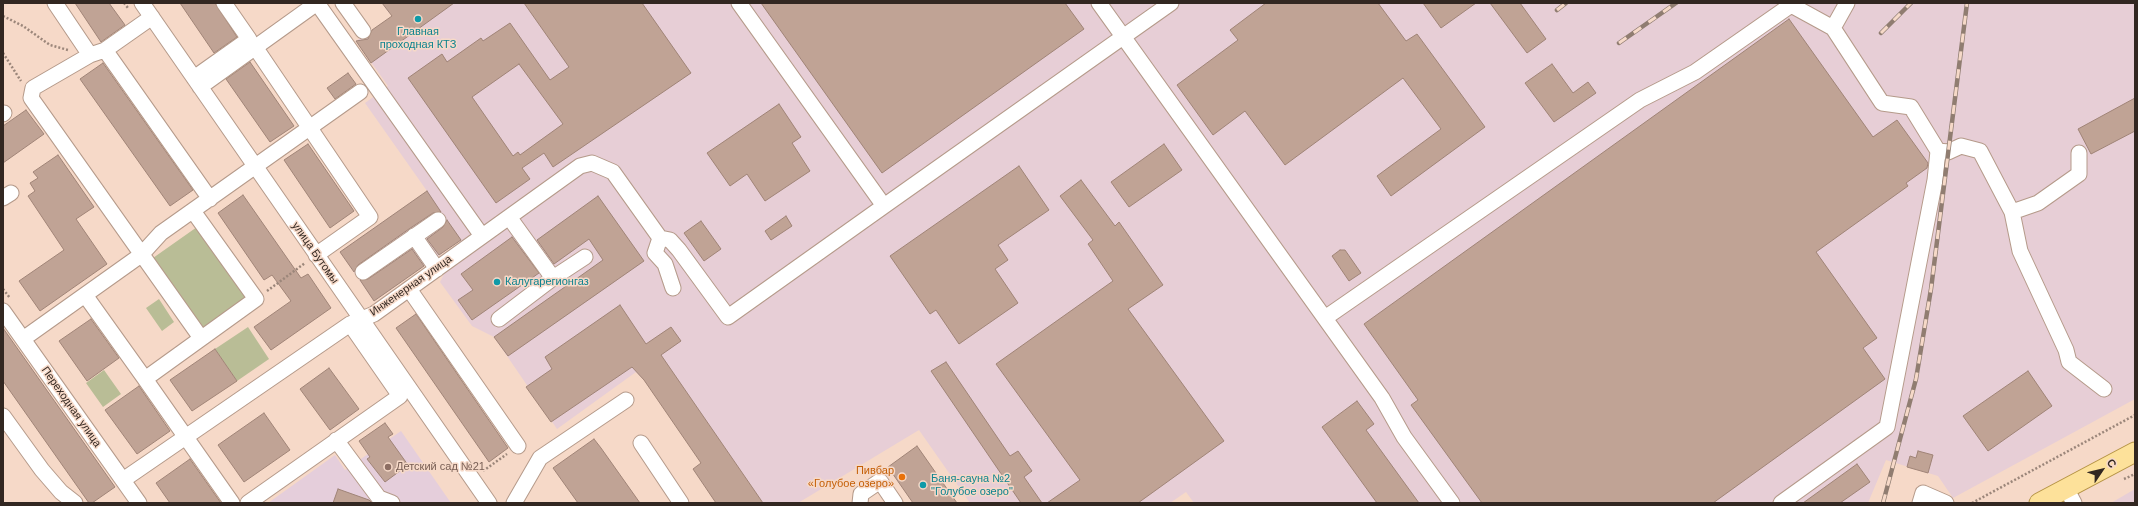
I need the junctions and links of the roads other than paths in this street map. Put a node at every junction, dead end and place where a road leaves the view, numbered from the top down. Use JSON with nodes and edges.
{"nodes":[{"id":1,"x":55,"y":3,"type":"edge"},
{"id":2,"x":142,"y":3,"type":"edge"},
{"id":3,"x":224,"y":3,"type":"edge"},
{"id":4,"x":317,"y":3,"type":"edge"},
{"id":5,"x":343,"y":3,"type":"edge"},
{"id":6,"x":739,"y":3,"type":"edge"},
{"id":7,"x":1099,"y":3,"type":"edge"},
{"id":8,"x":1171,"y":3,"type":"edge"},
{"id":9,"x":1847,"y":3,"type":"edge"},
{"id":10,"x":152,"y":17,"type":"junction"},
{"id":11,"x":1833,"y":28,"type":"junction"},
{"id":12,"x":363,"y":31,"type":"dead end"},
{"id":13,"x":1124,"y":37,"type":"junction"},
{"id":14,"x":255,"y":47,"type":"junction"},
{"id":15,"x":105,"y":50,"type":"junction"},
{"id":16,"x":90,"y":55,"type":"junction"},
{"id":17,"x":197,"y":83,"type":"junction"},
{"id":18,"x":360,"y":92,"type":"dead end"},
{"id":19,"x":310,"y":128,"type":"junction"},
{"id":20,"x":1938,"y":151,"type":"junction"},
{"id":21,"x":2079,"y":153,"type":"dead end"},
{"id":22,"x":256,"y":167,"type":"junction"},
{"id":23,"x":210,"y":199,"type":"junction"},
{"id":24,"x":884,"y":206,"type":"junction"},
{"id":25,"x":193,"y":211,"type":"junction"},
{"id":26,"x":2012,"y":212,"type":"junction"},
{"id":27,"x":509,"y":217,"type":"junction"},
{"id":28,"x":438,"y":220,"type":"dead end"},
{"id":29,"x":414,"y":236,"type":"junction"},
{"id":30,"x":482,"y":236,"type":"junction"},
{"id":31,"x":660,"y":238,"type":"junction"},
{"id":32,"x":141,"y":255,"type":"junction"},
{"id":33,"x":585,"y":257,"type":"dead end"},
{"id":34,"x":311,"y":259,"type":"junction"},
{"id":35,"x":437,"y":269,"type":"junction"},
{"id":36,"x":363,"y":272,"type":"dead end"},
{"id":37,"x":552,"y":278,"type":"junction"},
{"id":38,"x":673,"y":288,"type":"dead end"},
{"id":39,"x":409,"y":289,"type":"junction"},
{"id":40,"x":85,"y":294,"type":"junction"},
{"id":41,"x":3,"y":311,"type":"edge"},
{"id":42,"x":1325,"y":318,"type":"junction"},
{"id":43,"x":499,"y":319,"type":"dead end"},
{"id":44,"x":355,"y":322,"type":"junction"},
{"id":45,"x":201,"y":338,"type":"junction"},
{"id":46,"x":23,"y":339,"type":"junction"},
{"id":47,"x":145,"y":379,"type":"junction"},
{"id":48,"x":2104,"y":389,"type":"dead end"},
{"id":49,"x":626,"y":400,"type":"dead end"},
{"id":50,"x":3,"y":416,"type":"edge"},
{"id":51,"x":185,"y":436,"type":"junction"},
{"id":52,"x":336,"y":440,"type":"junction"},
{"id":53,"x":641,"y":444,"type":"dead end"},
{"id":54,"x":518,"y":446,"type":"road end"},
{"id":55,"x":2135,"y":452,"type":"edge"},
{"id":56,"x":123,"y":480,"type":"junction"},
{"id":57,"x":2070,"y":496,"type":"edge"},
{"id":58,"x":75,"y":503,"type":"edge"},
{"id":59,"x":139,"y":503,"type":"edge"},
{"id":60,"x":232,"y":503,"type":"edge"},
{"id":61,"x":248,"y":503,"type":"edge"},
{"id":62,"x":392,"y":503,"type":"edge"},
{"id":63,"x":489,"y":503,"type":"edge"},
{"id":64,"x":514,"y":503,"type":"edge"},
{"id":65,"x":681,"y":503,"type":"edge"},
{"id":66,"x":860,"y":503,"type":"edge"},
{"id":67,"x":896,"y":503,"type":"edge"},
{"id":68,"x":1452,"y":503,"type":"edge"},
{"id":69,"x":1781,"y":503,"type":"edge"},
{"id":70,"x":1920,"y":503,"type":"edge"},
{"id":71,"x":1946,"y":503,"type":"edge"},
{"id":72,"x":2039,"y":503,"type":"edge"}],
"edges":[{"from":1,"to":16,"type":"street"},
{"from":2,"to":10,"type":"street","name":"улица Бутомы"},
{"from":3,"to":17,"type":"street"},
{"from":4,"to":14,"type":"street"},
{"from":4,"to":30,"type":"street"},
{"from":5,"to":12,"type":"street"},
{"from":6,"to":24,"type":"street"},
{"from":7,"to":13,"type":"street"},
{"from":8,"to":13,"type":"street"},
{"from":9,"to":11,"type":"street"},
{"from":10,"to":15,"type":"street"},
{"from":10,"to":17,"type":"street","name":"улица Бутомы"},
{"from":11,"to":20,"type":"street"},
{"from":11,"to":42,"type":"street"},
{"from":13,"to":24,"type":"street"},
{"from":13,"to":42,"type":"street"},
{"from":14,"to":17,"type":"street"},
{"from":14,"to":19,"type":"street"},
{"from":15,"to":16,"type":"street"},
{"from":15,"to":23,"type":"street"},
{"from":16,"to":32,"type":"street"},
{"from":17,"to":22,"type":"street","name":"улица Бутомы"},
{"from":18,"to":19,"type":"street"},
{"from":19,"to":22,"type":"street"},
{"from":19,"to":34,"type":"street"},
{"from":20,"to":26,"type":"street"},
{"from":20,"to":69,"type":"street"},
{"from":21,"to":26,"type":"street"},
{"from":22,"to":23,"type":"street"},
{"from":22,"to":34,"type":"street","name":"улица Бутомы"},
{"from":23,"to":25,"type":"street"},
{"from":24,"to":31,"type":"street"},
{"from":25,"to":32,"type":"street"},
{"from":25,"to":45,"type":"street"},
{"from":26,"to":48,"type":"street"},
{"from":27,"to":30,"type":"street","name":"Инженерная улица"},
{"from":27,"to":31,"type":"street","name":"Инженерная улица"},
{"from":27,"to":37,"type":"street"},
{"from":28,"to":29,"type":"street"},
{"from":29,"to":35,"type":"street"},
{"from":29,"to":36,"type":"street"},
{"from":30,"to":35,"type":"street","name":"Инженерная улица"},
{"from":31,"to":38,"type":"street"},
{"from":32,"to":40,"type":"street"},
{"from":32,"to":45,"type":"street"},
{"from":33,"to":37,"type":"street"},
{"from":34,"to":44,"type":"street","name":"улица Бутомы"},
{"from":35,"to":39,"type":"street","name":"Инженерная улица"},
{"from":37,"to":43,"type":"street"},
{"from":39,"to":44,"type":"street","name":"Инженерная улица"},
{"from":39,"to":54,"type":"street"},
{"from":40,"to":46,"type":"street"},
{"from":40,"to":47,"type":"street"},
{"from":41,"to":46,"type":"street","name":"Переходная улица"},
{"from":42,"to":68,"type":"street"},
{"from":44,"to":51,"type":"street","name":"Инженерная улица"},
{"from":44,"to":52,"type":"street"},
{"from":44,"to":63,"type":"street","name":"улица Бутомы"},
{"from":45,"to":47,"type":"street"},
{"from":46,"to":56,"type":"street","name":"Переходная улица"},
{"from":47,"to":51,"type":"street"},
{"from":49,"to":64,"type":"street"},
{"from":50,"to":58,"type":"street"},
{"from":51,"to":56,"type":"street","name":"Инженерная улица"},
{"from":51,"to":60,"type":"street"},
{"from":52,"to":61,"type":"street"},
{"from":52,"to":62,"type":"street"},
{"from":53,"to":65,"type":"street"},
{"from":55,"to":57,"type":"main road"},
{"from":56,"to":59,"type":"street","name":"Переходная улица"},
{"from":57,"to":72,"type":"main road"},
{"from":66,"to":67,"type":"street"},
{"from":70,"to":71,"type":"street"}]}
